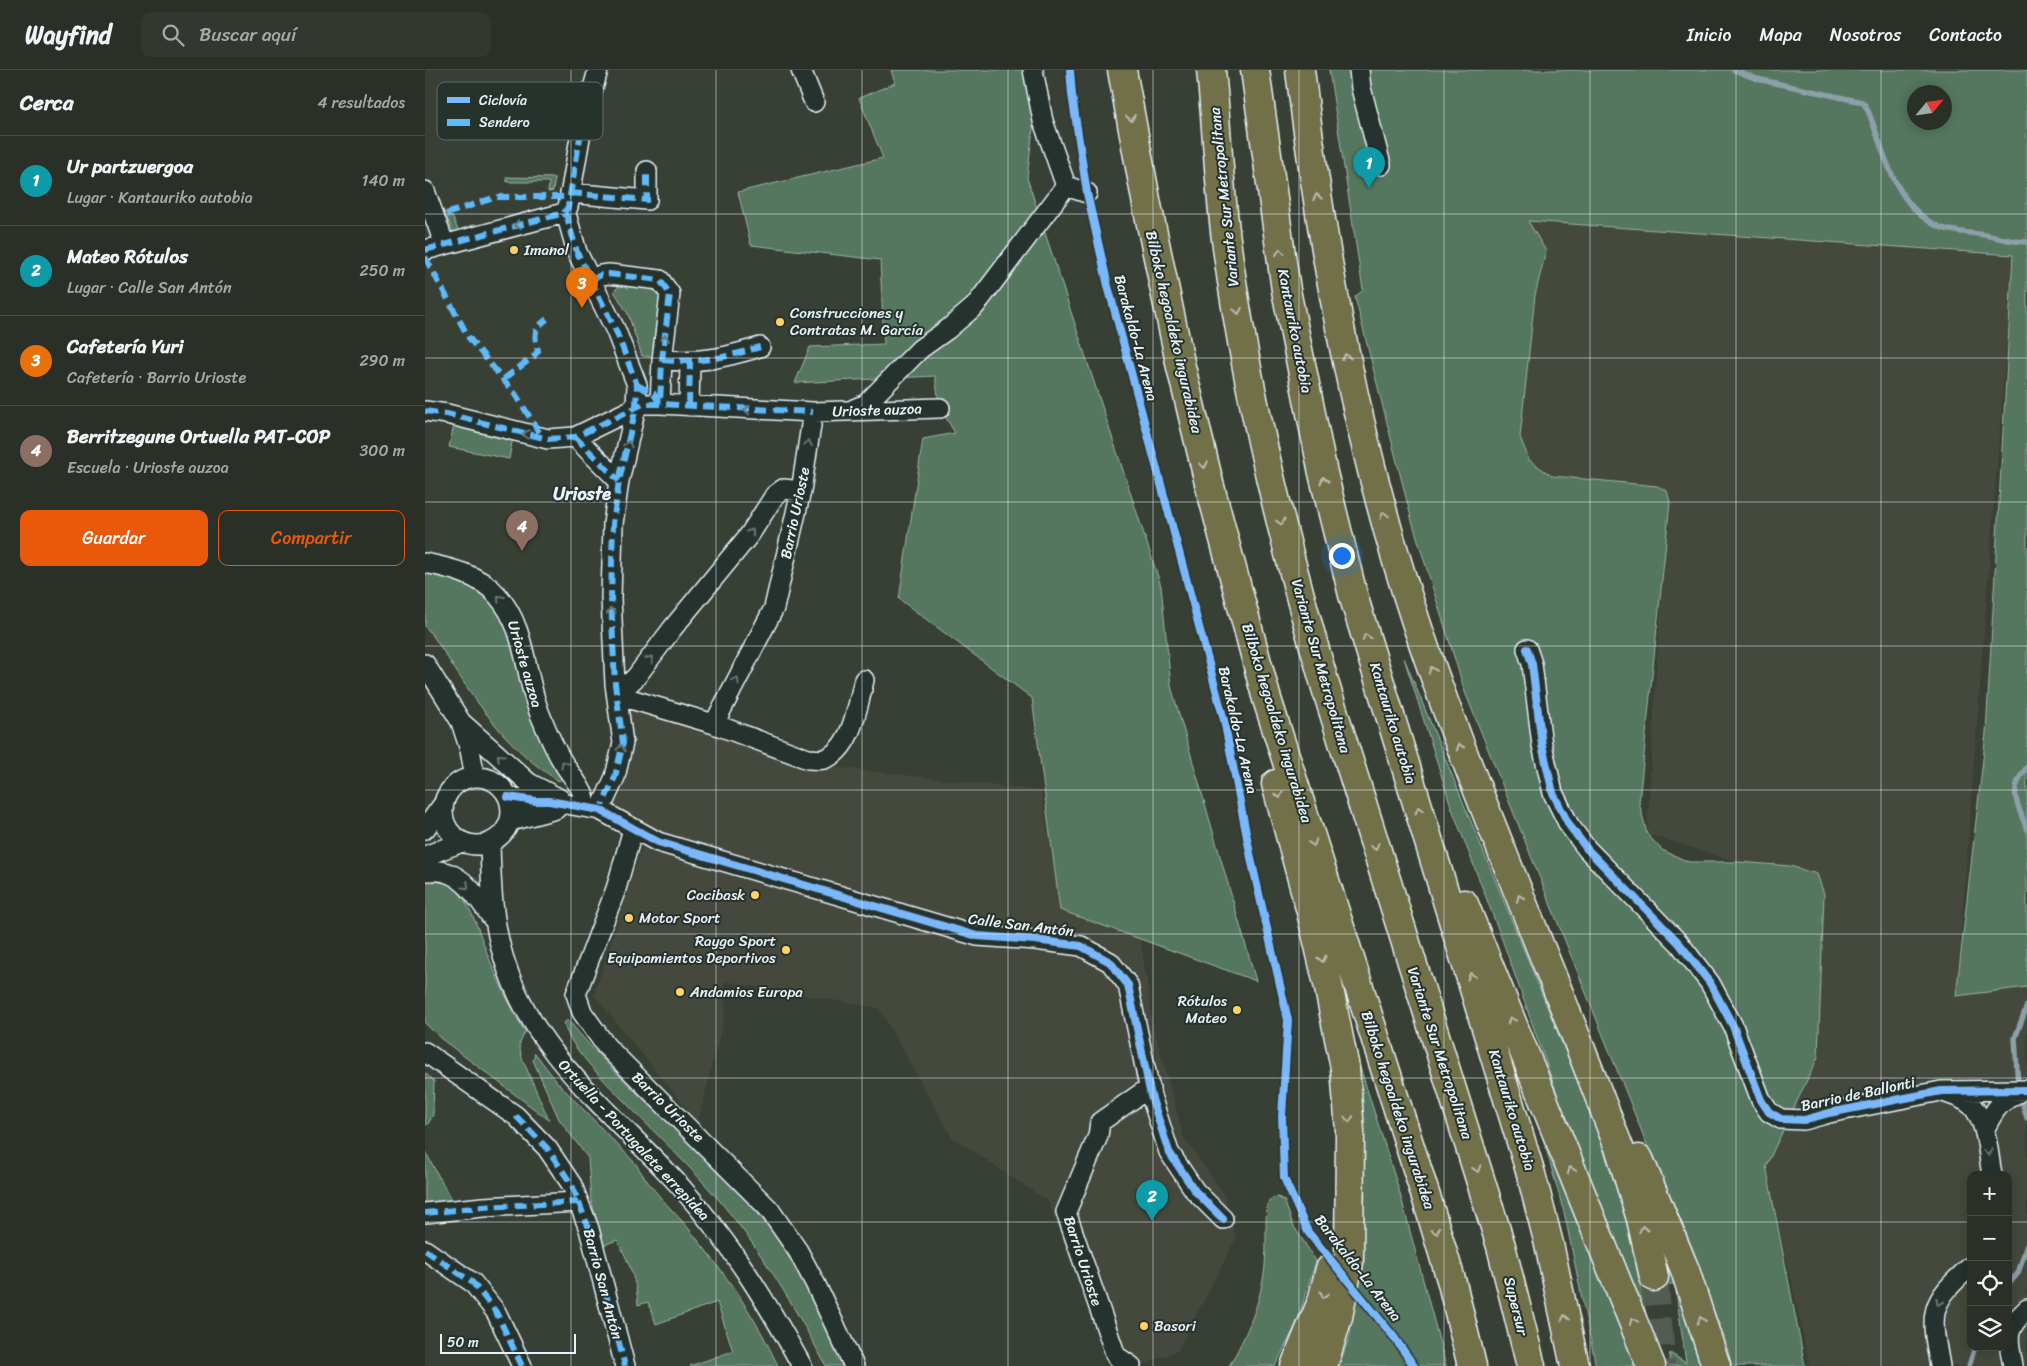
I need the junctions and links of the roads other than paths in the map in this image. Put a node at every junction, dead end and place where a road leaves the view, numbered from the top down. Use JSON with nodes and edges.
{"nodes":[{"id":1,"x":801,"y":70,"type":"edge"},
{"id":2,"x":1033,"y":70,"type":"edge"},
{"id":3,"x":1122,"y":70,"type":"edge"},
{"id":4,"x":1193,"y":70,"type":"edge"},
{"id":5,"x":1211,"y":70,"type":"edge"},
{"id":6,"x":1255,"y":70,"type":"edge"},
{"id":7,"x":1300,"y":70,"type":"edge"},
{"id":8,"x":1359,"y":70,"type":"edge"},
{"id":9,"x":814,"y":102,"type":"dead end"},
{"id":10,"x":580,"y":140,"type":"edge"},
{"id":11,"x":1381,"y":165,"type":"dead end"},
{"id":12,"x":647,"y":171,"type":"dead end"},
{"id":13,"x":1066,"y":186,"type":"junction"},
{"id":14,"x":425,"y":191,"type":"edge"},
{"id":15,"x":570,"y":193,"type":"junction"},
{"id":16,"x":1087,"y":193,"type":"dead end"},
{"id":17,"x":564,"y":213,"type":"junction"},
{"id":18,"x":444,"y":244,"type":"junction"},
{"id":19,"x":1227,"y":246,"type":"junction"},
{"id":20,"x":425,"y":250,"type":"edge"},
{"id":21,"x":591,"y":280,"type":"junction"},
{"id":22,"x":761,"y":347,"type":"dead end"},
{"id":23,"x":662,"y":360,"type":"junction"},
{"id":24,"x":690,"y":362,"type":"junction"},
{"id":25,"x":637,"y":385,"type":"junction"},
{"id":26,"x":660,"y":404,"type":"junction"},
{"id":27,"x":689,"y":406,"type":"junction"},
{"id":28,"x":636,"y":407,"type":"junction"},
{"id":29,"x":940,"y":408,"type":"dead end"},
{"id":30,"x":850,"y":410,"type":"junction"},
{"id":31,"x":425,"y":411,"type":"edge"},
{"id":32,"x":813,"y":412,"type":"junction"},
{"id":33,"x":575,"y":437,"type":"junction"},
{"id":34,"x":619,"y":481,"type":"junction"},
{"id":35,"x":801,"y":491,"type":"junction"},
{"id":36,"x":425,"y":563,"type":"edge"},
{"id":37,"x":1527,"y":649,"type":"dead end"},
{"id":38,"x":425,"y":664,"type":"edge"},
{"id":39,"x":864,"y":680,"type":"dead end"},
{"id":40,"x":617,"y":694,"type":"junction"},
{"id":41,"x":1266,"y":696,"type":"junction"},
{"id":42,"x":461,"y":722,"type":"junction"},
{"id":43,"x":714,"y":724,"type":"junction"},
{"id":44,"x":475,"y":777,"type":"junction"},
{"id":45,"x":508,"y":796,"type":"junction"},
{"id":46,"x":444,"y":803,"type":"junction"},
{"id":47,"x":584,"y":807,"type":"junction"},
{"id":48,"x":510,"y":821,"type":"junction"},
{"id":49,"x":425,"y":829,"type":"edge"},
{"id":50,"x":633,"y":829,"type":"junction"},
{"id":51,"x":462,"y":842,"type":"junction"},
{"id":52,"x":490,"y":843,"type":"junction"},
{"id":53,"x":425,"y":856,"type":"edge"},
{"id":54,"x":1433,"y":856,"type":"junction"},
{"id":55,"x":425,"y":871,"type":"edge"},
{"id":56,"x":495,"y":922,"type":"junction"},
{"id":57,"x":1539,"y":943,"type":"junction"},
{"id":58,"x":425,"y":1052,"type":"edge"},
{"id":59,"x":1150,"y":1087,"type":"junction"},
{"id":60,"x":2025,"y":1090,"type":"edge"},
{"id":61,"x":1941,"y":1091,"type":"junction"},
{"id":62,"x":1984,"y":1130,"type":"junction"},
{"id":63,"x":1991,"y":1171,"type":"edge"},
{"id":64,"x":1349,"y":1197,"type":"junction"},
{"id":65,"x":578,"y":1202,"type":"junction"},
{"id":66,"x":425,"y":1213,"type":"edge"},
{"id":67,"x":1223,"y":1218,"type":"dead end"},
{"id":68,"x":1501,"y":1246,"type":"joint"},
{"id":69,"x":425,"y":1250,"type":"edge"},
{"id":70,"x":1967,"y":1270,"type":"edge"},
{"id":71,"x":1653,"y":1277,"type":"tunnel mouth"},
{"id":72,"x":2027,"y":1309,"type":"edge"},
{"id":73,"x":522,"y":1366,"type":"edge"},
{"id":74,"x":625,"y":1366,"type":"edge"},
{"id":75,"x":802,"y":1366,"type":"edge"},
{"id":76,"x":854,"y":1366,"type":"edge"},
{"id":77,"x":1131,"y":1366,"type":"edge"},
{"id":78,"x":1295,"y":1366,"type":"edge"},
{"id":79,"x":1323,"y":1366,"type":"edge"},
{"id":80,"x":1472,"y":1366,"type":"edge"},
{"id":81,"x":1531,"y":1366,"type":"edge"},
{"id":82,"x":1575,"y":1366,"type":"edge"},
{"id":83,"x":1651,"y":1366,"type":"edge"},
{"id":84,"x":1716,"y":1366,"type":"edge"},
{"id":85,"x":1941,"y":1366,"type":"edge"},
{"id":86,"x":2013,"y":1366,"type":"edge"}],
"edges":[{"from":1,"to":9,"type":"street"},
{"from":2,"to":13,"type":"street"},
{"from":3,"to":41,"type":"highway","name":"Bilboko hegoaldeko ingurabidea","one_way":true},
{"from":4,"to":19,"type":"highway"},
{"from":5,"to":19,"type":"highway","name":"Variante Sur Metropolitana"},
{"from":54,"to":6,"type":"highway","name":"Kantauriko autobia","one_way":true},
{"from":57,"to":7,"type":"highway","one_way":true},
{"from":8,"to":11,"type":"street"},
{"from":10,"to":15,"type":"street"},
{"from":12,"to":15,"type":"street"},
{"from":13,"to":16,"type":"street"},
{"from":13,"to":30,"type":"street"},
{"from":14,"to":18,"type":"street"},
{"from":15,"to":17,"type":"street"},
{"from":17,"to":18,"type":"street","one_way":true},
{"from":17,"to":21,"type":"street"},
{"from":18,"to":20,"type":"street"},
{"from":19,"to":68,"type":"highway","name":"Variante Sur Metropolitana","one_way":true},
{"from":23,"to":21,"type":"street","one_way":true},
{"from":21,"to":25,"type":"street"},
{"from":22,"to":24,"type":"street"},
{"from":23,"to":24,"type":"street"},
{"from":23,"to":26,"type":"street"},
{"from":24,"to":27,"type":"street"},
{"from":25,"to":26,"type":"street"},
{"from":25,"to":28,"type":"street"},
{"from":26,"to":27,"type":"street"},
{"from":26,"to":28,"type":"street"},
{"from":32,"to":27,"type":"street","one_way":true},
{"from":28,"to":33,"type":"street"},
{"from":34,"to":28,"type":"street","one_way":true},
{"from":29,"to":30,"type":"street","name":"Urioste auzoa"},
{"from":30,"to":32,"type":"street","name":"Urioste auzoa"},
{"from":33,"to":31,"type":"street","one_way":true},
{"from":35,"to":32,"type":"street","name":"Barrio Urioste","one_way":true},
{"from":33,"to":34,"type":"street"},
{"from":40,"to":34,"type":"street","one_way":true},
{"from":40,"to":35,"type":"street","one_way":true},
{"from":43,"to":35,"type":"street","name":"Barrio Urioste","one_way":true},
{"from":47,"to":36,"type":"street","name":"Urioste auzoa","one_way":true},
{"from":37,"to":61,"type":"street","name":"Barrio de Ballonti"},
{"from":38,"to":42,"type":"street"},
{"from":39,"to":43,"type":"street"},
{"from":40,"to":43,"type":"street"},
{"from":47,"to":40,"type":"street","one_way":true},
{"from":41,"to":64,"type":"highway","one_way":true},
{"from":41,"to":80,"type":"highway","name":"Bilboko hegoaldeko ingurabidea","one_way":true},
{"from":42,"to":44,"type":"street"},
{"from":47,"to":42,"type":"street","one_way":true},
{"from":44,"to":45,"type":"street"},
{"from":44,"to":46,"type":"street"},
{"from":45,"to":47,"type":"street"},
{"from":45,"to":48,"type":"street"},
{"from":46,"to":49,"type":"street"},
{"from":46,"to":51,"type":"street"},
{"from":47,"to":48,"type":"street"},
{"from":47,"to":50,"type":"street","name":"Calle San Antón"},
{"from":48,"to":52,"type":"street"},
{"from":50,"to":59,"type":"street","name":"Calle San Antón"},
{"from":50,"to":76,"type":"street","name":"Barrio Urioste"},
{"from":51,"to":52,"type":"street"},
{"from":51,"to":53,"type":"street"},
{"from":52,"to":56,"type":"street","name":"Ortuella - Portugalete errepidea"},
{"from":82,"to":54,"type":"highway","name":"Kantauriko autobia","one_way":true},
{"from":83,"to":54,"type":"highway","one_way":true},
{"from":55,"to":56,"type":"street","one_way":true},
{"from":56,"to":75,"type":"street","name":"Ortuella - Portugalete errepidea"},
{"from":71,"to":57,"type":"highway","one_way":true},
{"from":84,"to":57,"type":"highway","one_way":true},
{"from":58,"to":65,"type":"street","name":"Barrio San Antón"},
{"from":59,"to":67,"type":"street","name":"Calle San Antón"},
{"from":59,"to":77,"type":"street","name":"Barrio Urioste"},
{"from":60,"to":61,"type":"street","name":"Barrio de Ballonti"},
{"from":60,"to":62,"type":"street"},
{"from":61,"to":62,"type":"street"},
{"from":62,"to":63,"type":"street","one_way":true},
{"from":64,"to":78,"type":"highway","one_way":true},
{"from":64,"to":79,"type":"highway"},
{"from":65,"to":66,"type":"street"},
{"from":65,"to":74,"type":"street","name":"Barrio San Antón"},
{"from":68,"to":81,"type":"highway","name":"Supersur"},
{"from":69,"to":73,"type":"street"},
{"from":70,"to":85,"type":"street","one_way":true},
{"from":72,"to":86,"type":"street"}]}
